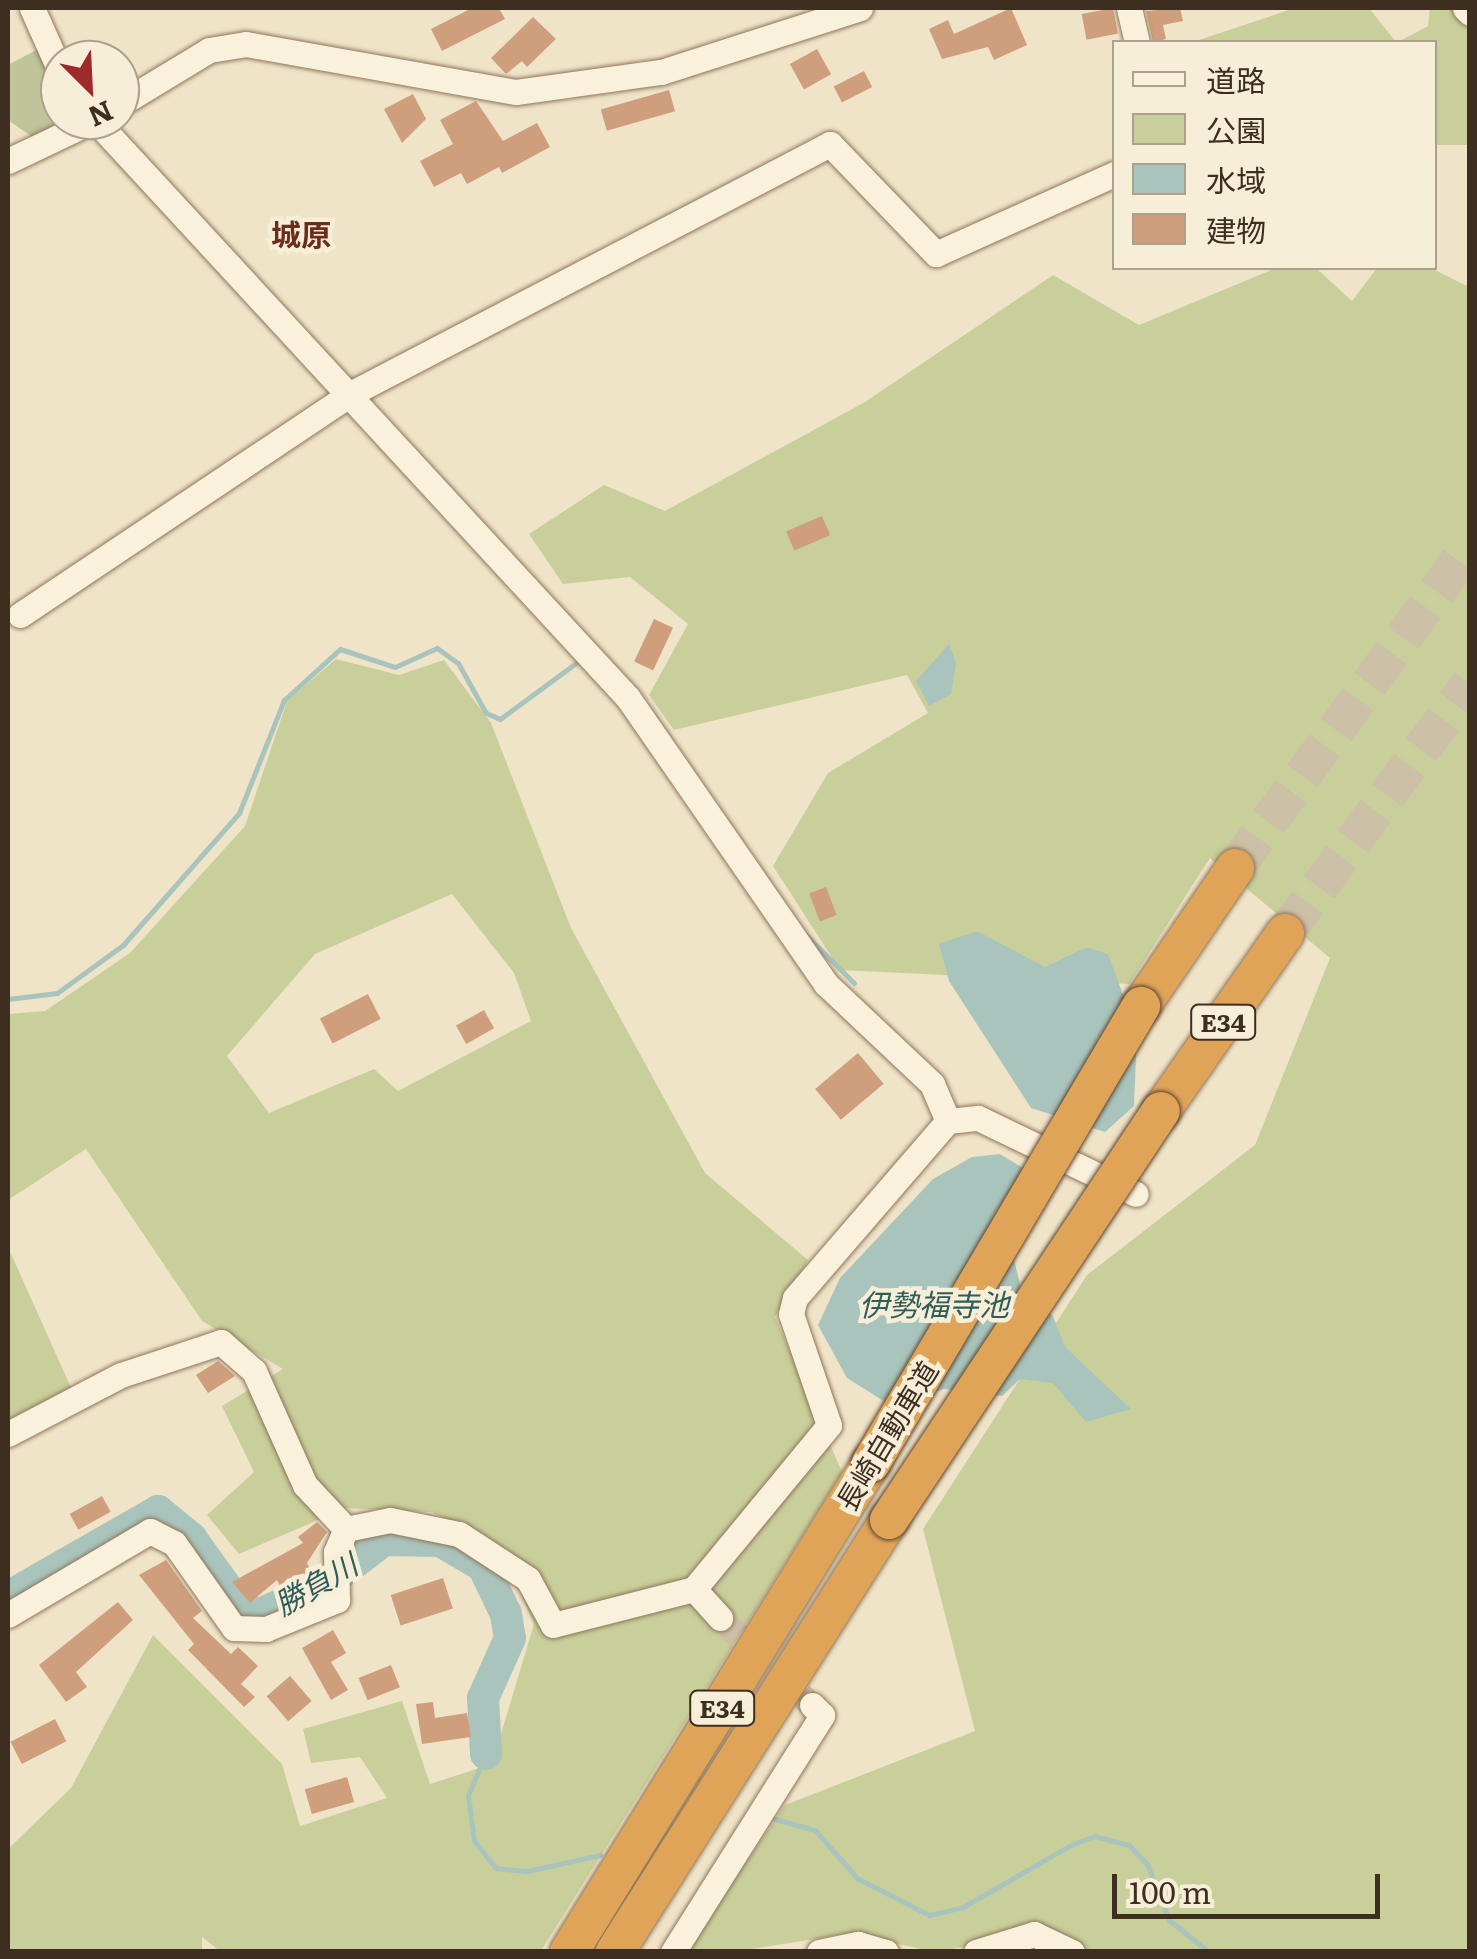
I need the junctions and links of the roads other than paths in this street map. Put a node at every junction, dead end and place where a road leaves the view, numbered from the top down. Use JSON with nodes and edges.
{"nodes":[{"id":1,"x":32,"y":8,"type":"edge"},
{"id":2,"x":860,"y":8,"type":"edge"},
{"id":3,"x":1129,"y":8,"type":"edge"},
{"id":4,"x":46,"y":40,"type":"edge"},
{"id":5,"x":1137,"y":40,"type":"edge"},
{"id":6,"x":140,"y":92,"type":"edge"},
{"id":7,"x":50,"y":140,"type":"edge"},
{"id":8,"x":106,"y":140,"type":"edge"},
{"id":9,"x":8,"y":161,"type":"edge"},
{"id":10,"x":1112,"y":175,"type":"edge"},
{"id":11,"x":352,"y":393,"type":"junction"},
{"id":12,"x":20,"y":615,"type":"dead end"},
{"id":13,"x":1234,"y":868,"type":"tunnel mouth"},
{"id":14,"x":1285,"y":933,"type":"tunnel mouth"},
{"id":15,"x":948,"y":1121,"type":"junction"},
{"id":16,"x":1136,"y":1194,"type":"dead end"},
{"id":17,"x":8,"y":1434,"type":"edge"},
{"id":18,"x":346,"y":1529,"type":"junction"},
{"id":19,"x":694,"y":1589,"type":"junction"},
{"id":20,"x":8,"y":1615,"type":"edge"},
{"id":21,"x":720,"y":1618,"type":"tunnel mouth"},
{"id":22,"x":812,"y":1705,"type":"dead end"},
{"id":23,"x":569,"y":1952,"type":"edge"},
{"id":24,"x":615,"y":1952,"type":"edge"},
{"id":25,"x":673,"y":1952,"type":"edge"},
{"id":26,"x":818,"y":1952,"type":"edge"},
{"id":27,"x":886,"y":1952,"type":"edge"},
{"id":28,"x":976,"y":1952,"type":"edge"},
{"id":29,"x":1072,"y":1952,"type":"edge"}],
"edges":[{"from":1,"to":4,"type":"street"},
{"from":2,"to":6,"type":"street"},
{"from":3,"to":5,"type":"street"},
{"from":7,"to":9,"type":"street"},
{"from":8,"to":11,"type":"street"},
{"from":10,"to":11,"type":"street"},
{"from":11,"to":12,"type":"street"},
{"from":11,"to":15,"type":"street"},
{"from":13,"to":23,"type":"highway","name":"長崎自動車道","number":"E34","bridge":true},
{"from":14,"to":24,"type":"highway","name":"長崎自動車道","number":"E34","bridge":true},
{"from":15,"to":16,"type":"street"},
{"from":15,"to":19,"type":"street"},
{"from":17,"to":18,"type":"street"},
{"from":18,"to":19,"type":"street"},
{"from":18,"to":20,"type":"street"},
{"from":19,"to":21,"type":"street"},
{"from":22,"to":25,"type":"street"},
{"from":26,"to":27,"type":"street"},
{"from":28,"to":29,"type":"street"}]}
